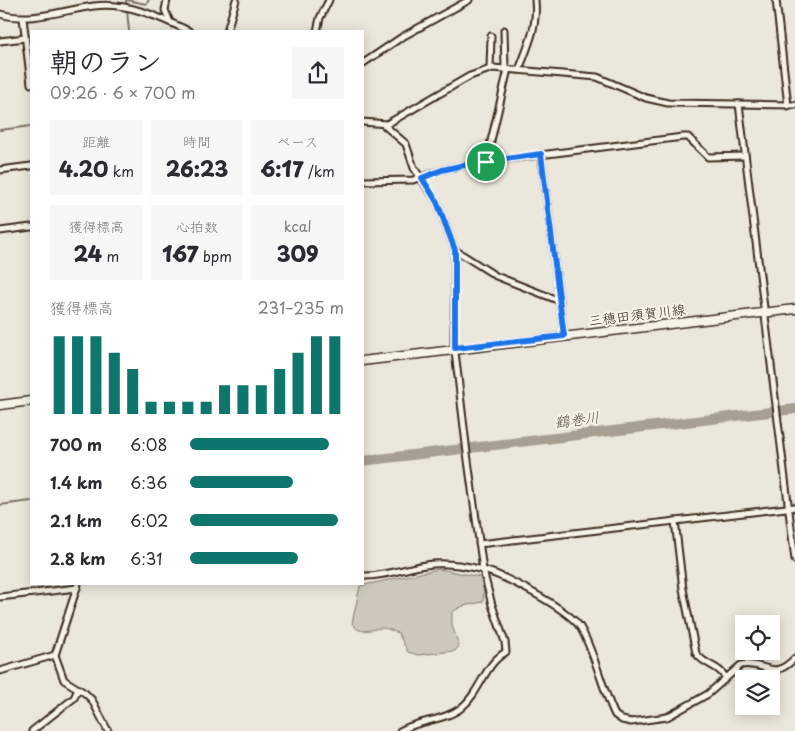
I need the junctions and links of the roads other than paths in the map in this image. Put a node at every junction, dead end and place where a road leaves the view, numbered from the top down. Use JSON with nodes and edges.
{"nodes":[{"id":1,"x":166,"y":0,"type":"edge"},
{"id":2,"x":236,"y":0,"type":"edge"},
{"id":3,"x":329,"y":0,"type":"edge"},
{"id":4,"x":469,"y":0,"type":"edge"},
{"id":5,"x":535,"y":0,"type":"edge"},
{"id":6,"x":776,"y":0,"type":"edge"},
{"id":7,"x":96,"y":3,"type":"edge"},
{"id":8,"x":0,"y":14,"type":"edge"},
{"id":9,"x":23,"y":18,"type":"junction"},
{"id":10,"x":171,"y":22,"type":"junction"},
{"id":11,"x":187,"y":30,"type":"edge"},
{"id":12,"x":227,"y":30,"type":"edge"},
{"id":13,"x":316,"y":30,"type":"edge"},
{"id":14,"x":504,"y":30,"type":"dead end"},
{"id":15,"x":491,"y":36,"type":"dead end"},
{"id":16,"x":25,"y":38,"type":"junction"},
{"id":17,"x":0,"y":41,"type":"edge"},
{"id":18,"x":364,"y":63,"type":"edge"},
{"id":19,"x":490,"y":69,"type":"junction"},
{"id":20,"x":506,"y":69,"type":"junction"},
{"id":21,"x":519,"y":70,"type":"junction"},
{"id":22,"x":30,"y":76,"type":"edge"},
{"id":23,"x":739,"y":104,"type":"junction"},
{"id":24,"x":795,"y":105,"type":"edge"},
{"id":25,"x":788,"y":106,"type":"junction"},
{"id":26,"x":364,"y":122,"type":"edge"},
{"id":27,"x":384,"y":125,"type":"junction"},
{"id":28,"x":541,"y":154,"type":"junction"},
{"id":29,"x":745,"y":156,"type":"junction"},
{"id":30,"x":486,"y":162,"type":"junction"},
{"id":31,"x":30,"y":166,"type":"edge"},
{"id":32,"x":0,"y":170,"type":"edge"},
{"id":33,"x":422,"y":178,"type":"junction"},
{"id":34,"x":364,"y":181,"type":"edge"},
{"id":35,"x":30,"y":228,"type":"edge"},
{"id":36,"x":0,"y":231,"type":"edge"},
{"id":37,"x":455,"y":250,"type":"junction"},
{"id":38,"x":560,"y":301,"type":"junction"},
{"id":39,"x":795,"y":309,"type":"edge"},
{"id":40,"x":766,"y":313,"type":"junction"},
{"id":41,"x":564,"y":336,"type":"junction"},
{"id":42,"x":455,"y":348,"type":"junction"},
{"id":43,"x":364,"y":361,"type":"edge"},
{"id":44,"x":30,"y":400,"type":"edge"},
{"id":45,"x":0,"y":405,"type":"edge"},
{"id":46,"x":795,"y":507,"type":"edge"},
{"id":47,"x":789,"y":508,"type":"junction"},
{"id":48,"x":675,"y":521,"type":"junction"},
{"id":49,"x":479,"y":544,"type":"junction"},
{"id":50,"x":795,"y":560,"type":"edge"},
{"id":51,"x":482,"y":570,"type":"junction"},
{"id":52,"x":364,"y":576,"type":"edge"},
{"id":53,"x":78,"y":586,"type":"edge"},
{"id":54,"x":0,"y":597,"type":"edge"},
{"id":55,"x":55,"y":655,"type":"junction"},
{"id":56,"x":795,"y":658,"type":"edge"},
{"id":57,"x":0,"y":671,"type":"edge"},
{"id":58,"x":726,"y":678,"type":"junction"},
{"id":59,"x":78,"y":688,"type":"junction"},
{"id":60,"x":32,"y":731,"type":"edge"},
{"id":61,"x":108,"y":731,"type":"edge"},
{"id":62,"x":400,"y":731,"type":"edge"}],
"edges":[{"from":1,"to":10,"type":"street"},
{"from":2,"to":12,"type":"street"},
{"from":3,"to":13,"type":"street"},
{"from":4,"to":18,"type":"street"},
{"from":5,"to":21,"type":"street"},
{"from":6,"to":25,"type":"street"},
{"from":7,"to":9,"type":"street"},
{"from":7,"to":10,"type":"street"},
{"from":8,"to":9,"type":"street"},
{"from":9,"to":16,"type":"street"},
{"from":10,"to":11,"type":"street"},
{"from":14,"to":20,"type":"street"},
{"from":15,"to":19,"type":"street"},
{"from":16,"to":17,"type":"street"},
{"from":16,"to":22,"type":"street"},
{"from":19,"to":20,"type":"street"},
{"from":19,"to":27,"type":"street"},
{"from":20,"to":21,"type":"street"},
{"from":20,"to":30,"type":"street"},
{"from":21,"to":23,"type":"street"},
{"from":23,"to":25,"type":"street"},
{"from":23,"to":29,"type":"street"},
{"from":24,"to":25,"type":"street"},
{"from":26,"to":27,"type":"street"},
{"from":27,"to":33,"type":"street"},
{"from":28,"to":29,"type":"street"},
{"from":28,"to":30,"type":"street"},
{"from":28,"to":38,"type":"street"},
{"from":29,"to":40,"type":"street"},
{"from":30,"to":33,"type":"street"},
{"from":31,"to":32,"type":"street"},
{"from":33,"to":34,"type":"street"},
{"from":33,"to":37,"type":"street"},
{"from":35,"to":36,"type":"street"},
{"from":37,"to":38,"type":"street"},
{"from":37,"to":42,"type":"street"},
{"from":38,"to":41,"type":"street"},
{"from":39,"to":40,"type":"main road","name":"三穂田須賀川線"},
{"from":40,"to":41,"type":"main road","name":"三穂田須賀川線"},
{"from":40,"to":47,"type":"street"},
{"from":41,"to":42,"type":"main road","name":"三穂田須賀川線"},
{"from":42,"to":43,"type":"main road","name":"三穂田須賀川線"},
{"from":42,"to":49,"type":"street"},
{"from":44,"to":45,"type":"main road"},
{"from":46,"to":47,"type":"street"},
{"from":47,"to":48,"type":"street"},
{"from":47,"to":50,"type":"street"},
{"from":48,"to":49,"type":"street"},
{"from":48,"to":58,"type":"street"},
{"from":49,"to":51,"type":"street"},
{"from":51,"to":52,"type":"street"},
{"from":51,"to":58,"type":"street"},
{"from":51,"to":62,"type":"street"},
{"from":53,"to":54,"type":"street"},
{"from":53,"to":55,"type":"street"},
{"from":55,"to":57,"type":"street"},
{"from":55,"to":59,"type":"street"},
{"from":56,"to":58,"type":"street"},
{"from":59,"to":60,"type":"street"},
{"from":59,"to":61,"type":"street"}]}
